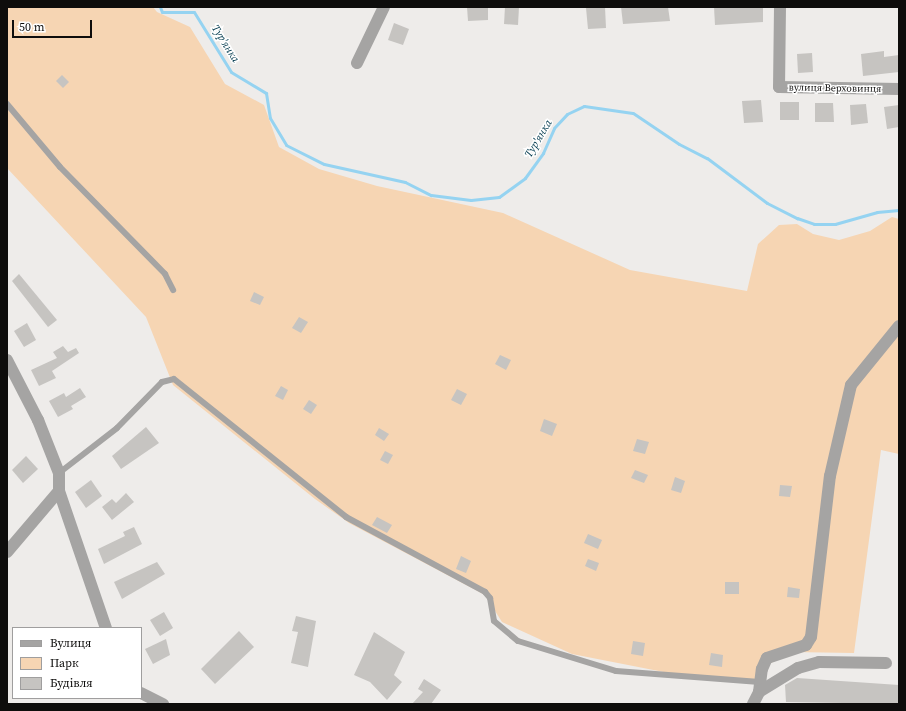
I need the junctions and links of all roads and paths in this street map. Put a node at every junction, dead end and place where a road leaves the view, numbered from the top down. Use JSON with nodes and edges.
{"nodes":[{"id":1,"x":384,"y":7,"type":"edge"},
{"id":2,"x":780,"y":7,"type":"edge"},
{"id":3,"x":357,"y":63,"type":"dead end"},
{"id":4,"x":899,"y":89,"type":"edge"},
{"id":5,"x":7,"y":104,"type":"edge"},
{"id":6,"x":173,"y":290,"type":"dead end"},
{"id":7,"x":899,"y":326,"type":"edge"},
{"id":8,"x":7,"y":360,"type":"edge"},
{"id":9,"x":58,"y":473,"type":"junction"},
{"id":10,"x":59,"y":491,"type":"junction"},
{"id":11,"x":7,"y":552,"type":"edge"},
{"id":12,"x":106,"y":627,"type":"edge"},
{"id":13,"x":886,"y":663,"type":"dead end"},
{"id":14,"x":759,"y":687,"type":"junction"},
{"id":15,"x":142,"y":694,"type":"edge"},
{"id":16,"x":163,"y":704,"type":"edge"},
{"id":17,"x":753,"y":704,"type":"edge"}],
"edges":[{"from":1,"to":3,"type":"street"},
{"from":2,"to":4,"type":"street","name":"вулиця Верховинця"},
{"from":5,"to":6,"type":"lane"},
{"from":7,"to":14,"type":"street"},
{"from":8,"to":9,"type":"street"},
{"from":9,"to":10,"type":"street"},
{"from":9,"to":14,"type":"lane"},
{"from":10,"to":11,"type":"street"},
{"from":10,"to":12,"type":"street"},
{"from":13,"to":14,"type":"street"},
{"from":14,"to":17,"type":"street"},
{"from":15,"to":16,"type":"street"}]}
